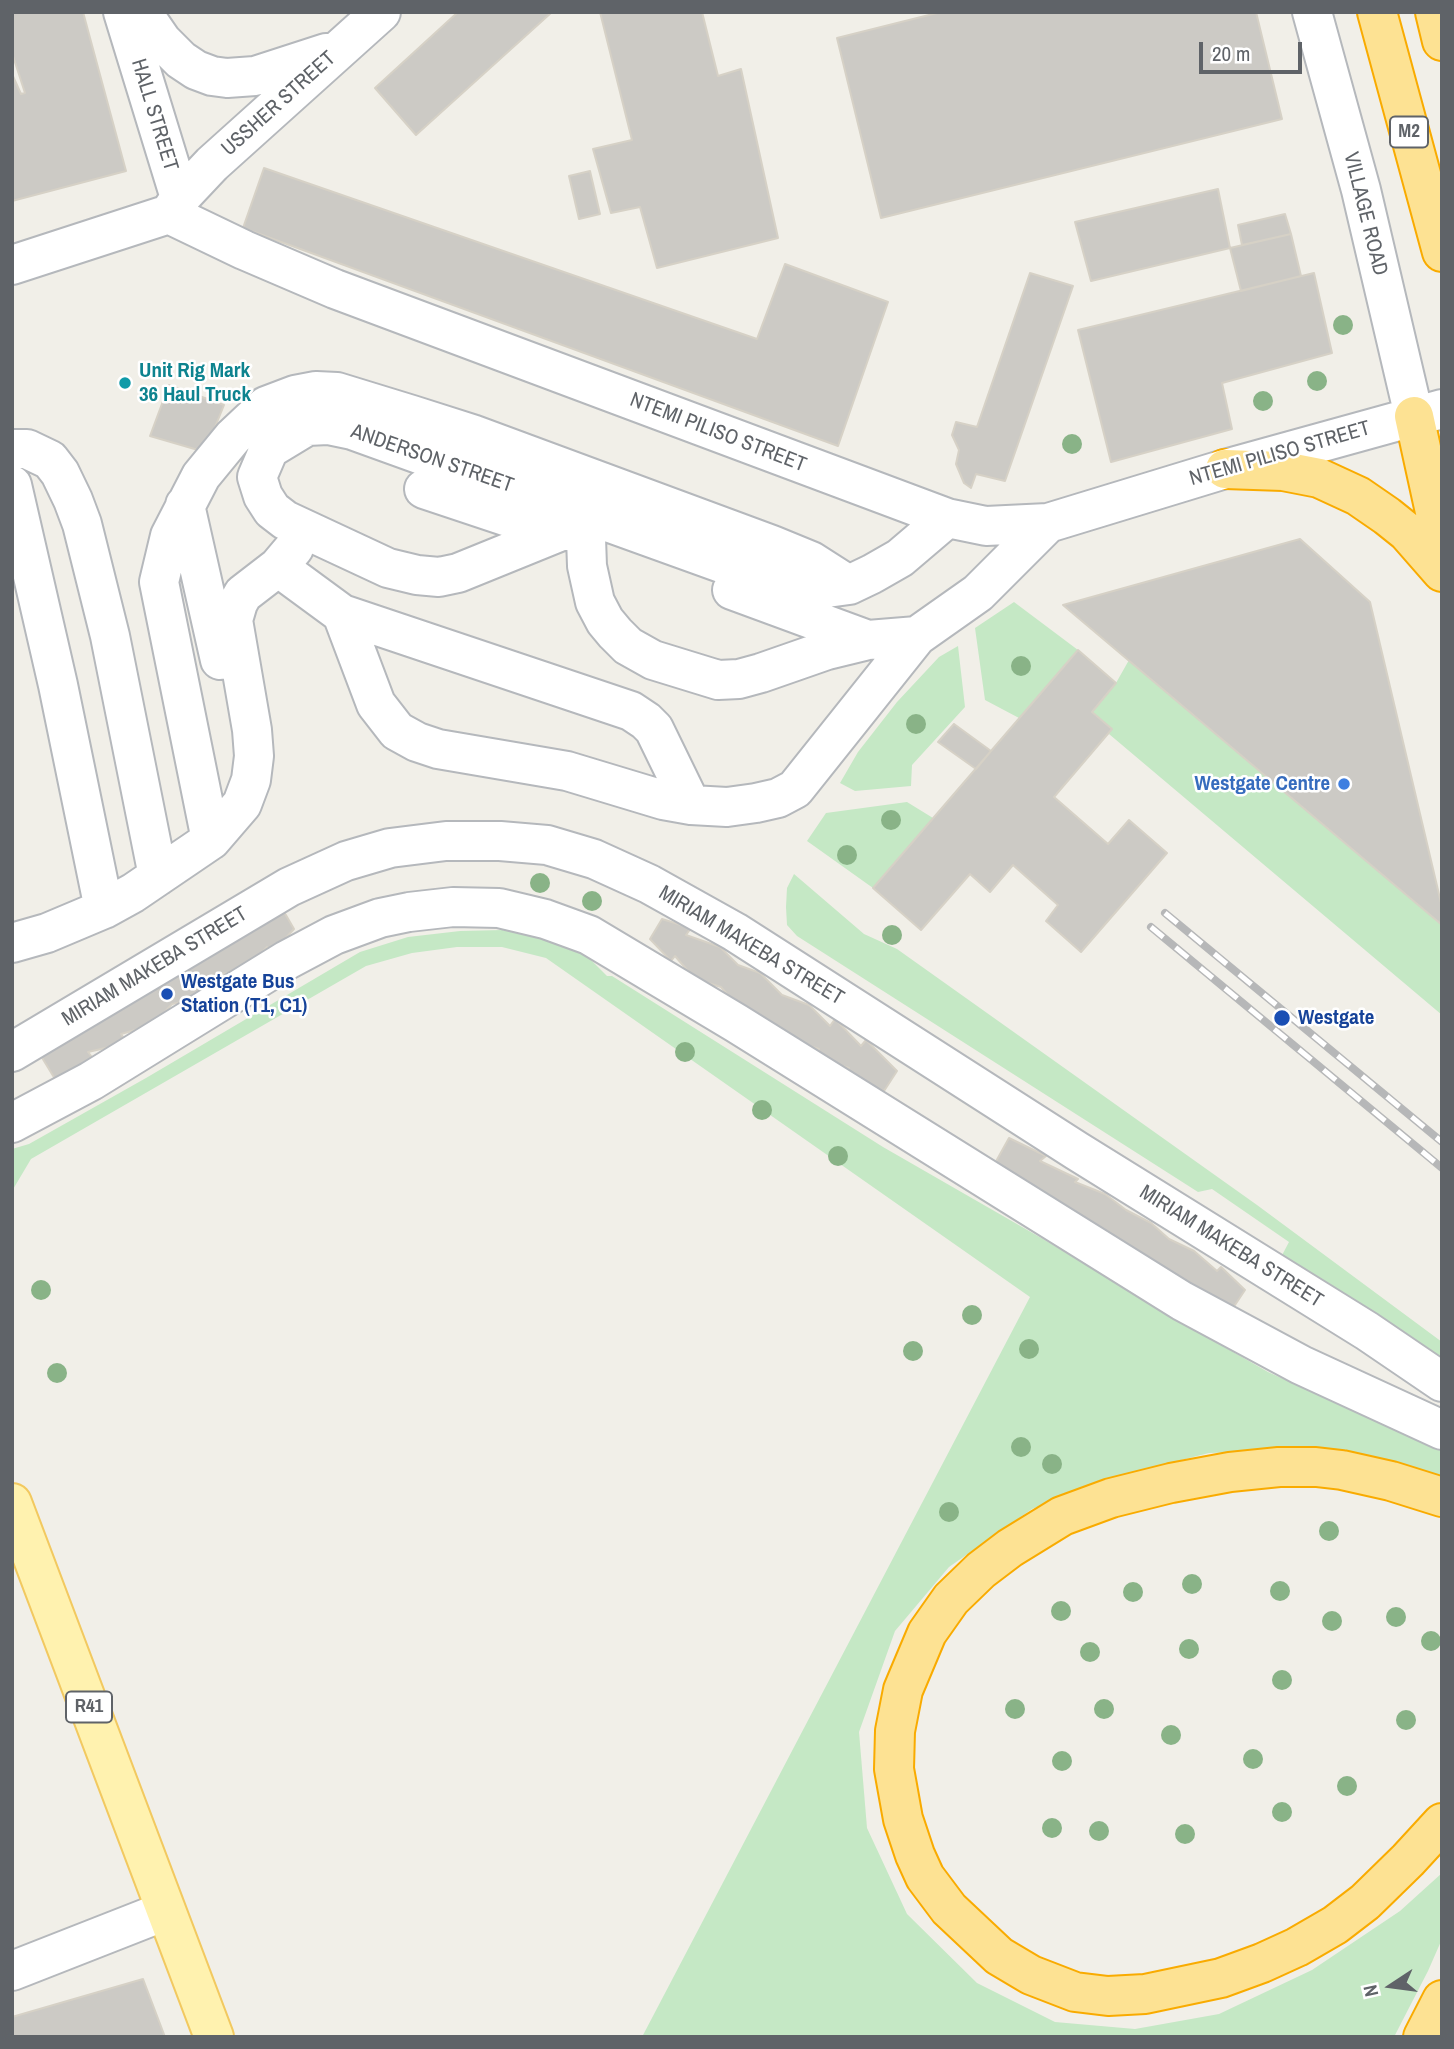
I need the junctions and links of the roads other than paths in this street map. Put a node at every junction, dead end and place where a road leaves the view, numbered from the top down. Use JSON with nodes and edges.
{"nodes":[{"id":1,"x":123,"y":12,"type":"edge"},
{"id":2,"x":142,"y":12,"type":"edge"},
{"id":3,"x":381,"y":12,"type":"edge"},
{"id":4,"x":1312,"y":12,"type":"edge"},
{"id":5,"x":1377,"y":12,"type":"edge"},
{"id":6,"x":1435,"y":12,"type":"edge"},
{"id":7,"x":1442,"y":41,"type":"edge"},
{"id":8,"x":342,"y":47,"type":"junction"},
{"id":9,"x":175,"y":206,"type":"junction"},
{"id":10,"x":1442,"y":252,"type":"edge"},
{"id":11,"x":12,"y":265,"type":"edge"},
{"id":12,"x":1428,"y":413,"type":"edge"},
{"id":13,"x":12,"y":449,"type":"edge"},
{"id":14,"x":1225,"y":469,"type":"junction"},
{"id":15,"x":12,"y":485,"type":"edge"},
{"id":16,"x":424,"y":489,"type":"dead end"},
{"id":17,"x":186,"y":505,"type":"junction"},
{"id":18,"x":947,"y":518,"type":"junction"},
{"id":19,"x":1048,"y":523,"type":"junction"},
{"id":20,"x":307,"y":529,"type":"junction"},
{"id":21,"x":575,"y":534,"type":"junction"},
{"id":22,"x":1442,"y":544,"type":"edge"},
{"id":23,"x":278,"y":567,"type":"junction"},
{"id":24,"x":1442,"y":572,"type":"edge"},
{"id":25,"x":849,"y":585,"type":"junction"},
{"id":26,"x":342,"y":614,"type":"junction"},
{"id":27,"x":918,"y":636,"type":"junction"},
{"id":28,"x":868,"y":640,"type":"junction"},
{"id":29,"x":251,"y":780,"type":"junction"},
{"id":30,"x":691,"y":805,"type":"junction"},
{"id":31,"x":211,"y":840,"type":"junction"},
{"id":32,"x":158,"y":876,"type":"junction"},
{"id":33,"x":104,"y":909,"type":"junction"},
{"id":34,"x":12,"y":943,"type":"edge"},
{"id":35,"x":12,"y":1052,"type":"edge"},
{"id":36,"x":12,"y":1122,"type":"edge"},
{"id":37,"x":1442,"y":1382,"type":"edge"},
{"id":38,"x":1442,"y":1430,"type":"edge"},
{"id":39,"x":1442,"y":1497,"type":"edge"},
{"id":40,"x":15,"y":1522,"type":"edge"},
{"id":41,"x":1442,"y":1823,"type":"edge"},
{"id":42,"x":166,"y":1912,"type":"junction"},
{"id":43,"x":12,"y":1971,"type":"edge"},
{"id":44,"x":1442,"y":2000,"type":"edge"},
{"id":45,"x":214,"y":2037,"type":"edge"},
{"id":46,"x":1423,"y":2037,"type":"edge"}],
"edges":[{"from":1,"to":9,"type":"street","name":"HALL STREET"},
{"from":2,"to":8,"type":"street","name":"HALL STREET"},
{"from":3,"to":8,"type":"street","name":"USSHER STREET"},
{"from":4,"to":12,"type":"street","name":"VILLAGE ROAD"},
{"from":5,"to":10,"type":"highway","number":"M2"},
{"from":6,"to":7,"type":"highway"},
{"from":8,"to":9,"type":"street","name":"USSHER STREET"},
{"from":9,"to":11,"type":"street"},
{"from":9,"to":18,"type":"street","name":"NTEMI PILISO STREET"},
{"from":12,"to":14,"type":"street","name":"NTEMI PILISO STREET"},
{"from":12,"to":22,"type":"highway"},
{"from":13,"to":32,"type":"street"},
{"from":14,"to":19,"type":"street","name":"NTEMI PILISO STREET"},
{"from":14,"to":24,"type":"highway"},
{"from":15,"to":33,"type":"street"},
{"from":16,"to":21,"type":"street","name":"ANDERSON STREET"},
{"from":17,"to":25,"type":"street"},
{"from":17,"to":29,"type":"street"},
{"from":17,"to":31,"type":"street"},
{"from":18,"to":19,"type":"street","name":"NTEMI PILISO STREET"},
{"from":18,"to":25,"type":"street","name":"ANDERSON STREET"},
{"from":19,"to":27,"type":"street"},
{"from":20,"to":21,"type":"street","name":"ANDERSON STREET"},
{"from":20,"to":23,"type":"street"},
{"from":20,"to":25,"type":"street","name":"ANDERSON STREET"},
{"from":21,"to":28,"type":"street","name":"ANDERSON STREET"},
{"from":21,"to":28,"type":"street","name":"ANDERSON STREET"},
{"from":23,"to":26,"type":"street"},
{"from":23,"to":29,"type":"street"},
{"from":26,"to":30,"type":"street"},
{"from":26,"to":30,"type":"street"},
{"from":27,"to":28,"type":"street","name":"ANDERSON STREET"},
{"from":27,"to":30,"type":"street"},
{"from":29,"to":31,"type":"street"},
{"from":31,"to":32,"type":"street"},
{"from":32,"to":33,"type":"street"},
{"from":33,"to":34,"type":"street"},
{"from":35,"to":37,"type":"street","name":"MIRIAM MAKEBA STREET"},
{"from":36,"to":38,"type":"street"},
{"from":39,"to":41,"type":"highway"},
{"from":40,"to":42,"type":"main road","number":"R41"},
{"from":42,"to":43,"type":"street"},
{"from":42,"to":45,"type":"main road","number":"R41"},
{"from":44,"to":46,"type":"highway"}]}
